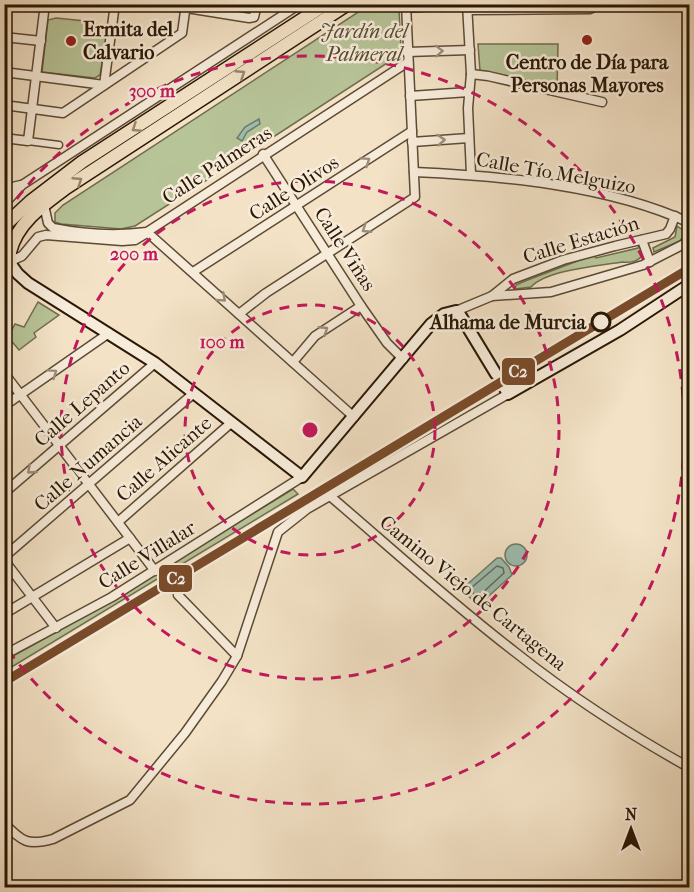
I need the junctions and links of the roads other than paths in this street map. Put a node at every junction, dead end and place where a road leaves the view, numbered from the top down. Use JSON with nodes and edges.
{"nodes":[{"id":1,"x":45,"y":4,"type":"edge"},
{"id":2,"x":115,"y":4,"type":"edge"},
{"id":3,"x":162,"y":4,"type":"edge"},
{"id":4,"x":257,"y":4,"type":"edge"},
{"id":5,"x":300,"y":4,"type":"edge"},
{"id":6,"x":326,"y":4,"type":"edge"},
{"id":7,"x":348,"y":4,"type":"edge"},
{"id":8,"x":186,"y":6,"type":"edge"},
{"id":9,"x":406,"y":6,"type":"edge"},
{"id":10,"x":466,"y":6,"type":"edge"},
{"id":11,"x":550,"y":7,"type":"edge"},
{"id":12,"x":595,"y":7,"type":"edge"},
{"id":13,"x":4,"y":37,"type":"edge"},
{"id":14,"x":41,"y":41,"type":"junction"},
{"id":15,"x":470,"y":50,"type":"junction"},
{"id":16,"x":407,"y":52,"type":"junction"},
{"id":17,"x":408,"y":62,"type":"junction"},
{"id":18,"x":4,"y":72,"type":"edge"},
{"id":19,"x":471,"y":74,"type":"junction"},
{"id":20,"x":36,"y":77,"type":"junction"},
{"id":21,"x":104,"y":85,"type":"junction"},
{"id":22,"x":469,"y":92,"type":"junction"},
{"id":23,"x":410,"y":96,"type":"junction"},
{"id":24,"x":602,"y":102,"type":"dead end"},
{"id":25,"x":4,"y":105,"type":"edge"},
{"id":26,"x":32,"y":109,"type":"junction"},
{"id":27,"x":411,"y":131,"type":"junction"},
{"id":28,"x":4,"y":138,"type":"edge"},
{"id":29,"x":469,"y":138,"type":"junction"},
{"id":30,"x":28,"y":141,"type":"junction"},
{"id":31,"x":412,"y":142,"type":"junction"},
{"id":32,"x":59,"y":145,"type":"dead end"},
{"id":33,"x":263,"y":154,"type":"junction"},
{"id":34,"x":414,"y":172,"type":"junction"},
{"id":35,"x":471,"y":174,"type":"junction"},
{"id":36,"x":22,"y":185,"type":"junction"},
{"id":37,"x":4,"y":189,"type":"edge"},
{"id":38,"x":4,"y":204,"type":"edge"},
{"id":39,"x":45,"y":205,"type":"junction"},
{"id":40,"x":298,"y":206,"type":"junction"},
{"id":41,"x":675,"y":216,"type":"junction"},
{"id":42,"x":690,"y":223,"type":"edge"},
{"id":43,"x":4,"y":226,"type":"edge"},
{"id":44,"x":147,"y":232,"type":"junction"},
{"id":45,"x":690,"y":238,"type":"edge"},
{"id":46,"x":642,"y":240,"type":"junction"},
{"id":47,"x":328,"y":254,"type":"junction"},
{"id":48,"x":8,"y":258,"type":"edge"},
{"id":49,"x":650,"y":262,"type":"junction"},
{"id":50,"x":193,"y":272,"type":"junction"},
{"id":51,"x":4,"y":277,"type":"edge"},
{"id":52,"x":28,"y":283,"type":"junction"},
{"id":53,"x":690,"y":284,"type":"edge"},
{"id":54,"x":492,"y":296,"type":"junction"},
{"id":55,"x":361,"y":306,"type":"junction"},
{"id":56,"x":456,"y":311,"type":"junction"},
{"id":57,"x":239,"y":314,"type":"junction"},
{"id":58,"x":109,"y":333,"type":"junction"},
{"id":59,"x":402,"y":358,"type":"junction"},
{"id":60,"x":293,"y":362,"type":"junction"},
{"id":61,"x":154,"y":363,"type":"junction"},
{"id":62,"x":4,"y":373,"type":"edge"},
{"id":63,"x":496,"y":374,"type":"dead end"},
{"id":64,"x":506,"y":391,"type":"joint"},
{"id":65,"x":194,"y":393,"type":"junction"},
{"id":66,"x":21,"y":395,"type":"junction"},
{"id":67,"x":4,"y":406,"type":"edge"},
{"id":68,"x":354,"y":417,"type":"junction"},
{"id":69,"x":232,"y":422,"type":"junction"},
{"id":70,"x":60,"y":446,"type":"junction"},
{"id":71,"x":302,"y":477,"type":"junction"},
{"id":72,"x":89,"y":484,"type":"junction"},
{"id":73,"x":4,"y":494,"type":"edge"},
{"id":74,"x":330,"y":496,"type":"junction"},
{"id":75,"x":118,"y":522,"type":"junction"},
{"id":76,"x":130,"y":538,"type":"junction"},
{"id":77,"x":4,"y":558,"type":"edge"},
{"id":78,"x":154,"y":571,"type":"junction"},
{"id":79,"x":178,"y":594,"type":"dead end"},
{"id":80,"x":32,"y":598,"type":"junction"},
{"id":81,"x":4,"y":614,"type":"edge"},
{"id":82,"x":56,"y":628,"type":"junction"},
{"id":83,"x":4,"y":655,"type":"edge"},
{"id":84,"x":237,"y":656,"type":"junction"},
{"id":85,"x":690,"y":768,"type":"edge"},
{"id":86,"x":4,"y":823,"type":"edge"}],
"edges":[{"from":1,"to":14,"type":"street"},
{"from":2,"to":21,"type":"street"},
{"from":3,"to":8,"type":"street"},
{"from":4,"to":8,"type":"street"},
{"from":5,"to":36,"type":"street"},
{"from":6,"to":43,"type":"main road","one_way":true},
{"from":39,"to":7,"type":"main road","one_way":true},
{"from":8,"to":21,"type":"street"},
{"from":9,"to":10,"type":"street"},
{"from":9,"to":16,"type":"street"},
{"from":10,"to":11,"type":"street"},
{"from":10,"to":15,"type":"street"},
{"from":11,"to":12,"type":"street"},
{"from":13,"to":14,"type":"street"},
{"from":14,"to":20,"type":"street"},
{"from":16,"to":15,"type":"street","one_way":true},
{"from":15,"to":19,"type":"street"},
{"from":16,"to":17,"type":"street"},
{"from":17,"to":23,"type":"street"},
{"from":17,"to":33,"type":"street","name":"Calle Palmeras"},
{"from":18,"to":20,"type":"street"},
{"from":19,"to":22,"type":"street"},
{"from":19,"to":24,"type":"street"},
{"from":20,"to":21,"type":"street"},
{"from":20,"to":26,"type":"street"},
{"from":21,"to":26,"type":"street"},
{"from":22,"to":23,"type":"street"},
{"from":22,"to":29,"type":"street"},
{"from":23,"to":27,"type":"street"},
{"from":25,"to":26,"type":"street"},
{"from":26,"to":30,"type":"street"},
{"from":27,"to":31,"type":"street"},
{"from":40,"to":27,"type":"street","name":"Calle Olivos","one_way":true},
{"from":28,"to":30,"type":"street"},
{"from":31,"to":29,"type":"street","one_way":true},
{"from":29,"to":35,"type":"street"},
{"from":30,"to":32,"type":"street"},
{"from":31,"to":34,"type":"street"},
{"from":33,"to":40,"type":"street","name":"Calle Viñas"},
{"from":33,"to":44,"type":"street","name":"Calle Palmeras"},
{"from":34,"to":35,"type":"street","name":"Calle Tío Melguizo"},
{"from":34,"to":47,"type":"street","one_way":true},
{"from":35,"to":41,"type":"street","name":"Calle Tío Melguizo"},
{"from":36,"to":37,"type":"street"},
{"from":36,"to":38,"type":"street"},
{"from":39,"to":44,"type":"street"},
{"from":39,"to":48,"type":"main road"},
{"from":40,"to":47,"type":"street","name":"Calle Viñas"},
{"from":40,"to":50,"type":"street","name":"Calle Olivos"},
{"from":41,"to":42,"type":"street","name":"Calle Tío Melguizo"},
{"from":41,"to":46,"type":"street","name":"Calle Estación"},
{"from":44,"to":48,"type":"street"},
{"from":44,"to":50,"type":"street"},
{"from":45,"to":49,"type":"street","name":"Calle Estación"},
{"from":46,"to":49,"type":"street"},
{"from":46,"to":54,"type":"street","name":"Calle Estación"},
{"from":47,"to":55,"type":"street","name":"Calle Viñas"},
{"from":47,"to":57,"type":"street"},
{"from":48,"to":52,"type":"main road"},
{"from":49,"to":54,"type":"street","name":"Calle Estación"},
{"from":50,"to":57,"type":"street","one_way":true},
{"from":51,"to":52,"type":"main road"},
{"from":52,"to":58,"type":"main road"},
{"from":53,"to":64,"type":"main road"},
{"from":54,"to":56,"type":"street","name":"Calle Estación"},
{"from":55,"to":59,"type":"street","name":"Calle Viñas"},
{"from":60,"to":55,"type":"street","one_way":true},
{"from":56,"to":59,"type":"main road","name":"Calle Estación"},
{"from":56,"to":63,"type":"main road"},
{"from":57,"to":60,"type":"street"},
{"from":58,"to":61,"type":"main road"},
{"from":66,"to":58,"type":"street","one_way":true},
{"from":59,"to":68,"type":"main road","name":"Calle Estación"},
{"from":60,"to":68,"type":"street"},
{"from":61,"to":65,"type":"main road"},
{"from":61,"to":70,"type":"street","name":"Calle Lepanto"},
{"from":62,"to":66,"type":"street"},
{"from":64,"to":74,"type":"street"},
{"from":65,"to":69,"type":"main road"},
{"from":65,"to":72,"type":"street","name":"Calle Numancia"},
{"from":66,"to":67,"type":"street"},
{"from":66,"to":70,"type":"street"},
{"from":68,"to":71,"type":"main road","name":"Calle Estación"},
{"from":69,"to":71,"type":"main road"},
{"from":69,"to":75,"type":"street","name":"Calle Alicante"},
{"from":70,"to":72,"type":"street"},
{"from":70,"to":73,"type":"street","name":"Calle Lepanto","one_way":true},
{"from":71,"to":78,"type":"street","name":"Calle Villalar"},
{"from":72,"to":75,"type":"street"},
{"from":72,"to":77,"type":"street","name":"Calle Numancia"},
{"from":74,"to":84,"type":"street"},
{"from":74,"to":85,"type":"street","name":"Camino Viejo de Cartagena"},
{"from":75,"to":76,"type":"street"},
{"from":76,"to":78,"type":"street"},
{"from":76,"to":80,"type":"street"},
{"from":77,"to":80,"type":"street"},
{"from":78,"to":82,"type":"street","name":"Calle Villalar"},
{"from":79,"to":84,"type":"street"},
{"from":80,"to":81,"type":"street"},
{"from":80,"to":82,"type":"street"},
{"from":82,"to":83,"type":"street","name":"Calle Villalar"},
{"from":84,"to":86,"type":"street"}]}
